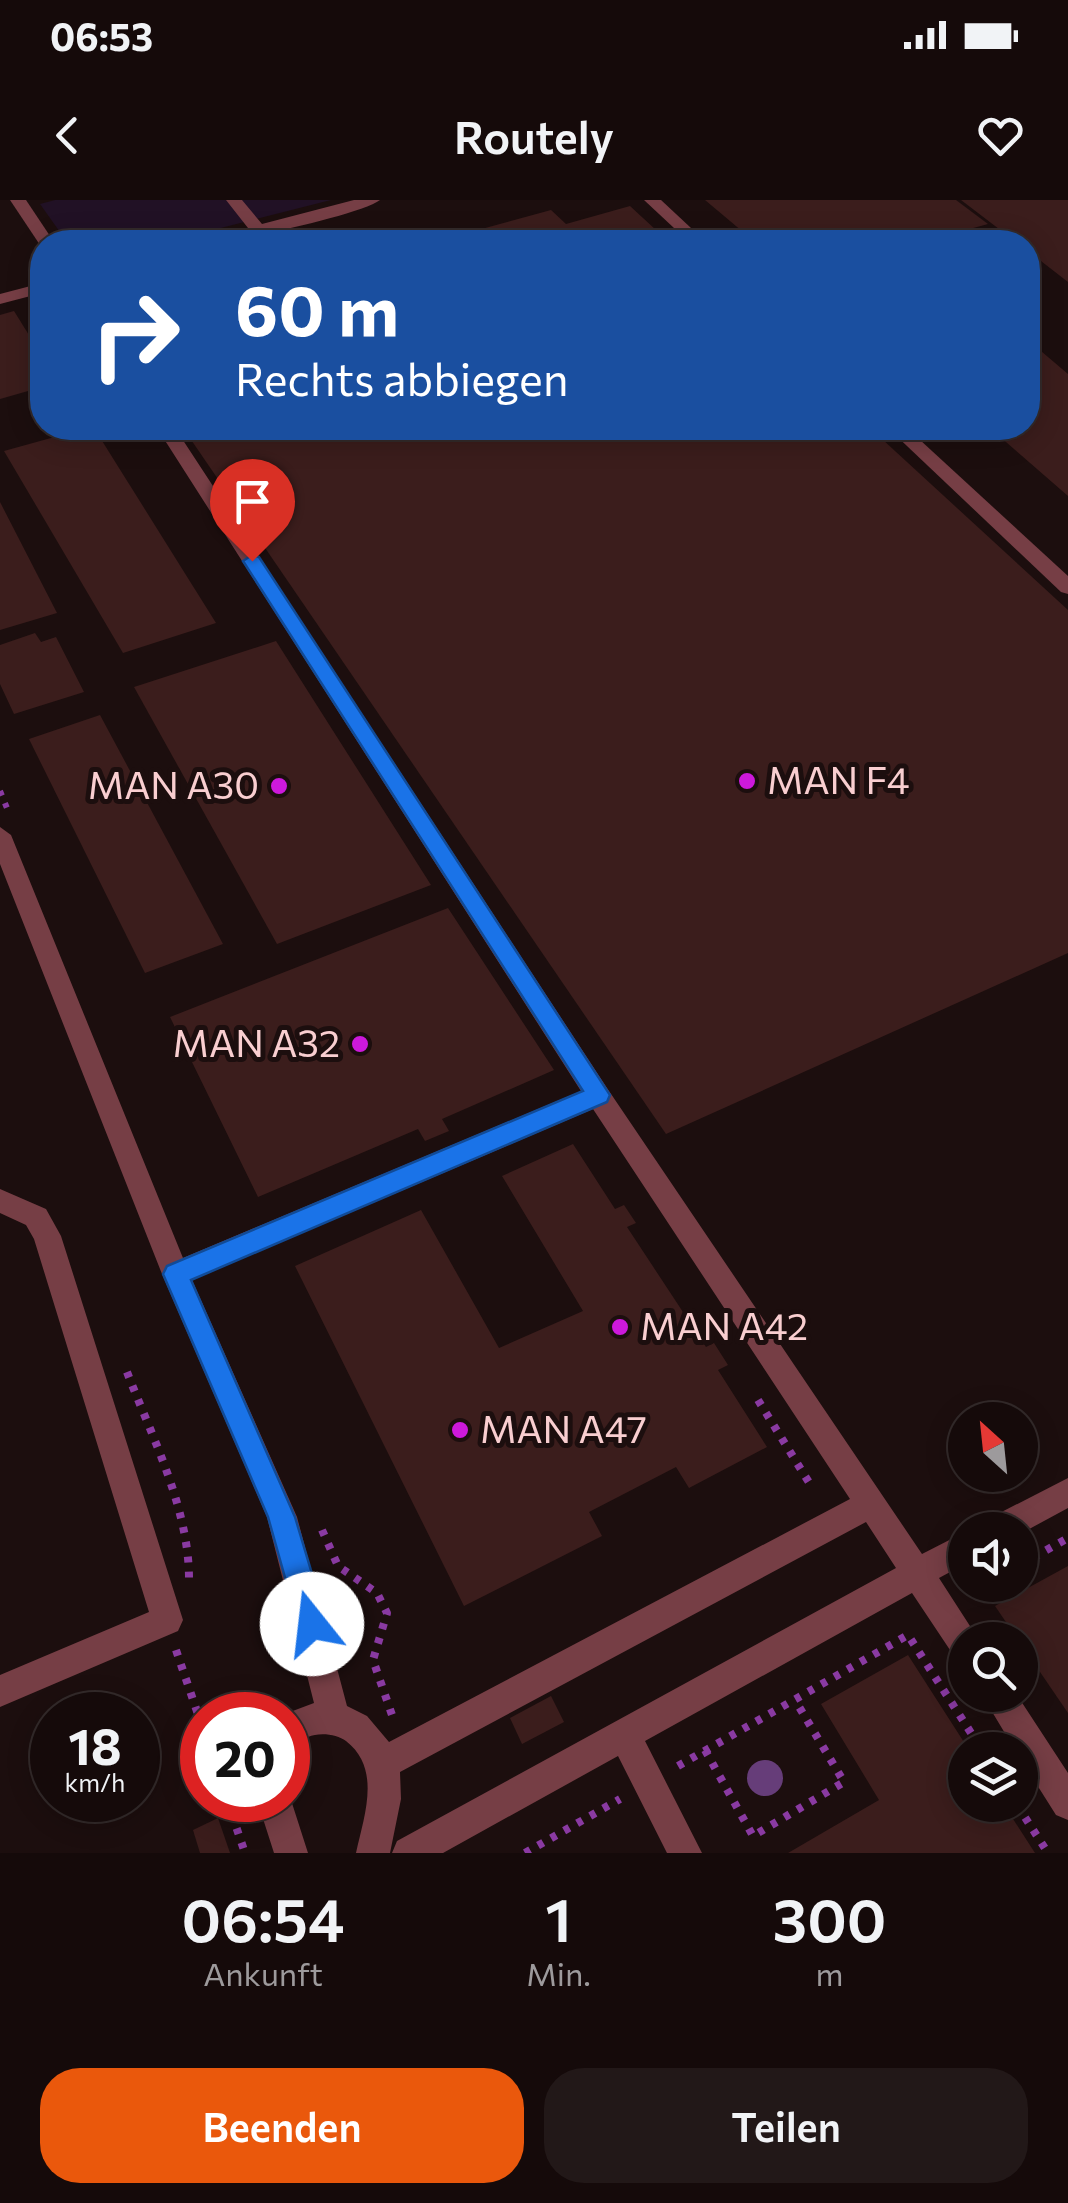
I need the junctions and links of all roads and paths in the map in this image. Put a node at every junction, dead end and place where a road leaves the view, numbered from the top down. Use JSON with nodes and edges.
{"nodes":[{"id":1,"x":20,"y":200,"type":"edge"},
{"id":2,"x":234,"y":200,"type":"edge"},
{"id":3,"x":372,"y":200,"type":"edge"},
{"id":4,"x":652,"y":200,"type":"edge"},
{"id":5,"x":39,"y":230,"type":"edge"},
{"id":6,"x":257,"y":230,"type":"edge"},
{"id":7,"x":262,"y":230,"type":"edge"},
{"id":8,"x":685,"y":230,"type":"edge"},
{"id":9,"x":30,"y":291,"type":"edge"},
{"id":10,"x":0,"y":299,"type":"edge"},
{"id":11,"x":174,"y":440,"type":"edge"},
{"id":12,"x":910,"y":440,"type":"edge"},
{"id":13,"x":1068,"y":587,"type":"edge"},
{"id":14,"x":0,"y":834,"type":"edge"},
{"id":15,"x":598,"y":1095,"type":"junction"},
{"id":16,"x":9,"y":1204,"type":"edge"},
{"id":17,"x":176,"y":1274,"type":"junction"},
{"id":18,"x":1068,"y":1492,"type":"edge"},
{"id":19,"x":872,"y":1503,"type":"junction"},
{"id":20,"x":1031,"y":1512,"type":"edge"},
{"id":21,"x":1068,"y":1538,"type":"edge"},
{"id":22,"x":948,"y":1556,"type":"edge"},
{"id":23,"x":1038,"y":1556,"type":"edge"},
{"id":24,"x":918,"y":1572,"type":"junction"},
{"id":25,"x":950,"y":1622,"type":"edge"},
{"id":26,"x":0,"y":1691,"type":"edge"},
{"id":27,"x":795,"y":1700,"type":"junction"},
{"id":28,"x":1009,"y":1712,"type":"edge"},
{"id":29,"x":333,"y":1714,"type":"junction"},
{"id":30,"x":310,"y":1720,"type":"edge"},
{"id":31,"x":970,"y":1732,"type":"edge"},
{"id":32,"x":624,"y":1733,"type":"junction"},
{"id":33,"x":705,"y":1750,"type":"junction"},
{"id":34,"x":381,"y":1764,"type":"junction"},
{"id":35,"x":649,"y":1782,"type":"junction"},
{"id":36,"x":1068,"y":1803,"type":"edge"},
{"id":37,"x":234,"y":1822,"type":"edge"},
{"id":38,"x":281,"y":1822,"type":"edge"},
{"id":39,"x":1028,"y":1822,"type":"edge"},
{"id":40,"x":245,"y":1853,"type":"edge"},
{"id":41,"x":291,"y":1853,"type":"edge"},
{"id":42,"x":373,"y":1853,"type":"edge"},
{"id":43,"x":409,"y":1853,"type":"edge"},
{"id":44,"x":525,"y":1853,"type":"edge"},
{"id":45,"x":685,"y":1853,"type":"edge"},
{"id":46,"x":1048,"y":1853,"type":"edge"}],
"edges":[{"from":1,"to":5,"type":"street"},
{"from":2,"to":6,"type":"street"},
{"from":3,"to":7,"type":"street"},
{"from":4,"to":8,"type":"street"},
{"from":9,"to":10,"type":"street"},
{"from":11,"to":15,"type":"street"},
{"from":12,"to":13,"type":"street"},
{"from":14,"to":17,"type":"street"},
{"from":15,"to":17,"type":"street"},
{"from":15,"to":19,"type":"street"},
{"from":16,"to":26,"type":"street"},
{"from":17,"to":29,"type":"street"},
{"from":18,"to":20,"type":"street"},
{"from":19,"to":24,"type":"street"},
{"from":19,"to":34,"type":"street"},
{"from":21,"to":23,"type":"path"},
{"from":22,"to":24,"type":"street"},
{"from":24,"to":25,"type":"street"},
{"from":24,"to":32,"type":"street"},
{"from":27,"to":31,"type":"path"},
{"from":27,"to":33,"type":"path"},
{"from":27,"to":33,"type":"path"},
{"from":28,"to":36,"type":"street"},
{"from":29,"to":30,"type":"street"},
{"from":29,"to":34,"type":"street"},
{"from":32,"to":35,"type":"street"},
{"from":32,"to":43,"type":"street"},
{"from":33,"to":35,"type":"path"},
{"from":34,"to":42,"type":"street"},
{"from":35,"to":44,"type":"path"},
{"from":35,"to":45,"type":"street"},
{"from":37,"to":40,"type":"path"},
{"from":38,"to":41,"type":"street"},
{"from":39,"to":46,"type":"path"}]}
